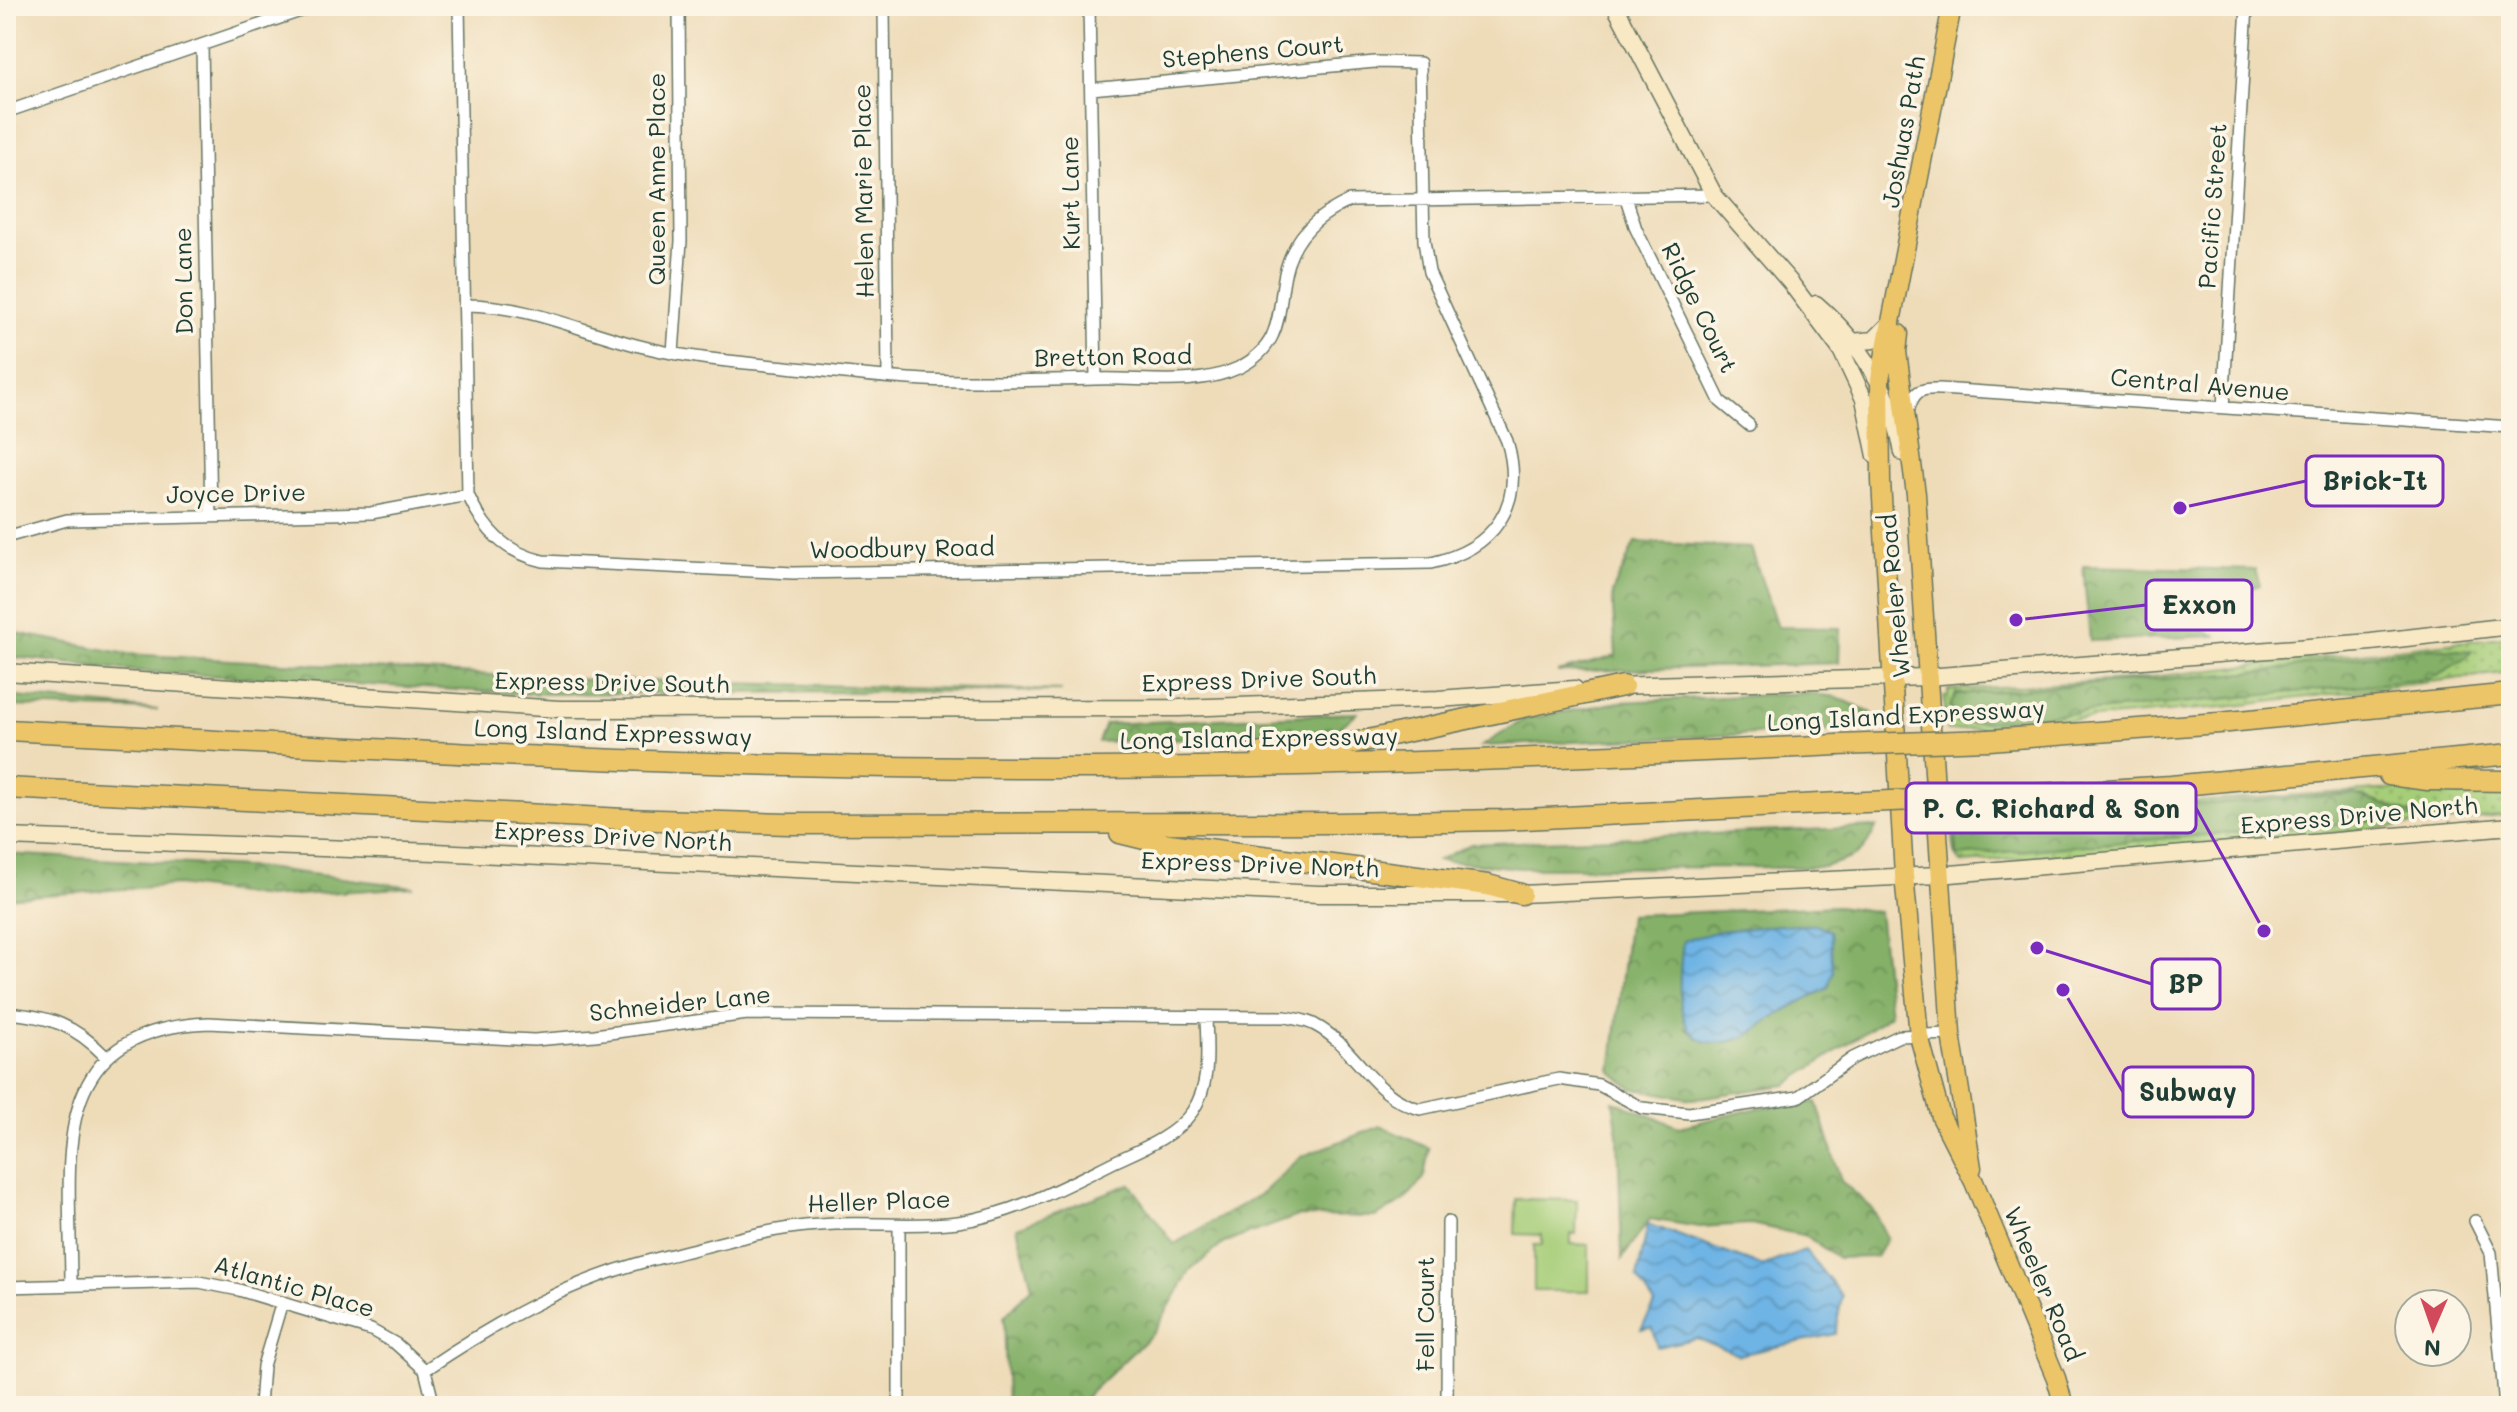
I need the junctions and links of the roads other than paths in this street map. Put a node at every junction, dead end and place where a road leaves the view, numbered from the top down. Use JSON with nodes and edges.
{"nodes":[{"id":1,"x":315,"y":6,"type":"edge"},
{"id":2,"x":459,"y":6,"type":"edge"},
{"id":3,"x":679,"y":6,"type":"edge"},
{"id":4,"x":884,"y":6,"type":"edge"},
{"id":5,"x":1089,"y":6,"type":"edge"},
{"id":6,"x":1615,"y":6,"type":"edge"},
{"id":7,"x":1952,"y":6,"type":"edge"},
{"id":8,"x":2247,"y":6,"type":"edge"},
{"id":9,"x":202,"y":46,"type":"junction"},
{"id":10,"x":1420,"y":63,"type":"joint"},
{"id":11,"x":1091,"y":89,"type":"junction"},
{"id":12,"x":6,"y":112,"type":"edge"},
{"id":13,"x":1714,"y":195,"type":"junction"},
{"id":14,"x":1626,"y":198,"type":"junction"},
{"id":15,"x":1423,"y":200,"type":"junction"},
{"id":16,"x":1904,"y":267,"type":"junction"},
{"id":17,"x":1790,"y":282,"type":"junction"},
{"id":18,"x":466,"y":305,"type":"junction"},
{"id":19,"x":1892,"y":322,"type":"junction"},
{"id":20,"x":1851,"y":342,"type":"junction"},
{"id":21,"x":673,"y":353,"type":"junction"},
{"id":22,"x":888,"y":375,"type":"junction"},
{"id":23,"x":1096,"y":379,"type":"junction"},
{"id":24,"x":1880,"y":379,"type":"junction"},
{"id":25,"x":2223,"y":408,"type":"junction"},
{"id":26,"x":1906,"y":419,"type":"junction"},
{"id":27,"x":1749,"y":425,"type":"dead end"},
{"id":28,"x":2511,"y":427,"type":"edge"},
{"id":29,"x":1881,"y":481,"type":"junction"},
{"id":30,"x":468,"y":495,"type":"junction"},
{"id":31,"x":211,"y":516,"type":"junction"},
{"id":32,"x":6,"y":537,"type":"edge"},
{"id":33,"x":1922,"y":583,"type":"junction"},
{"id":34,"x":2511,"y":626,"type":"edge"},
{"id":35,"x":6,"y":672,"type":"edge"},
{"id":36,"x":1894,"y":677,"type":"junction"},
{"id":37,"x":1927,"y":677,"type":"junction"},
{"id":38,"x":1623,"y":686,"type":"junction"},
{"id":39,"x":2511,"y":694,"type":"edge"},
{"id":40,"x":6,"y":730,"type":"edge"},
{"id":41,"x":2511,"y":754,"type":"edge"},
{"id":42,"x":1193,"y":768,"type":"junction"},
{"id":43,"x":2353,"y":771,"type":"junction"},
{"id":44,"x":2511,"y":781,"type":"edge"},
{"id":45,"x":6,"y":788,"type":"edge"},
{"id":46,"x":1092,"y":826,"type":"junction"},
{"id":47,"x":2511,"y":826,"type":"edge"},
{"id":48,"x":6,"y":837,"type":"edge"},
{"id":49,"x":1904,"y":875,"type":"junction"},
{"id":50,"x":1939,"y":875,"type":"junction"},
{"id":51,"x":1521,"y":894,"type":"junction"},
{"id":52,"x":6,"y":1013,"type":"edge"},
{"id":53,"x":1206,"y":1018,"type":"junction"},
{"id":54,"x":1951,"y":1034,"type":"junction"},
{"id":55,"x":1919,"y":1036,"type":"junction"},
{"id":56,"x":105,"y":1056,"type":"junction"},
{"id":57,"x":1974,"y":1182,"type":"junction"},
{"id":58,"x":2475,"y":1221,"type":"dead end"},
{"id":59,"x":1448,"y":1222,"type":"dead end"},
{"id":60,"x":899,"y":1225,"type":"junction"},
{"id":61,"x":71,"y":1285,"type":"junction"},
{"id":62,"x":6,"y":1287,"type":"edge"},
{"id":63,"x":282,"y":1302,"type":"junction"},
{"id":64,"x":425,"y":1370,"type":"junction"},
{"id":65,"x":260,"y":1406,"type":"edge"},
{"id":66,"x":434,"y":1406,"type":"edge"},
{"id":67,"x":899,"y":1406,"type":"edge"},
{"id":68,"x":1447,"y":1406,"type":"edge"},
{"id":69,"x":2064,"y":1406,"type":"edge"},
{"id":70,"x":2505,"y":1406,"type":"edge"}],
"edges":[{"from":1,"to":9,"type":"street"},
{"from":2,"to":18,"type":"street","name":"Woodbury Road"},
{"from":3,"to":21,"type":"street","name":"Queen Anne Place"},
{"from":4,"to":22,"type":"street","name":"Helen Marie Place"},
{"from":5,"to":11,"type":"street","name":"Kurt Lane"},
{"from":6,"to":13,"type":"main road","name":"Wheeler Road"},
{"from":7,"to":16,"type":"main road","name":"Joshuas Path"},
{"from":8,"to":25,"type":"street","name":"Pacific Street"},
{"from":9,"to":12,"type":"street"},
{"from":9,"to":31,"type":"street","name":"Don Lane"},
{"from":10,"to":11,"type":"street","name":"Stephens Court"},
{"from":10,"to":15,"type":"street","name":"Woodbury Road"},
{"from":11,"to":23,"type":"street","name":"Kurt Lane"},
{"from":13,"to":14,"type":"street","name":"Bretton Road"},
{"from":13,"to":17,"type":"main road","name":"Wheeler Road"},
{"from":14,"to":15,"type":"street","name":"Bretton Road"},
{"from":14,"to":27,"type":"street","name":"Ridge Court"},
{"from":15,"to":23,"type":"street","name":"Bretton Road"},
{"from":15,"to":30,"type":"street","name":"Woodbury Road"},
{"from":16,"to":19,"type":"main road","name":"Joshuas Path"},
{"from":16,"to":26,"type":"main road","name":"Joshuas Path"},
{"from":17,"to":20,"type":"main road","name":"Wheeler Road"},
{"from":17,"to":29,"type":"main road","name":"Wheeler Road"},
{"from":18,"to":21,"type":"street","name":"Bretton Road"},
{"from":18,"to":30,"type":"street","name":"Woodbury Road"},
{"from":19,"to":20,"type":"main road"},
{"from":19,"to":24,"type":"main road","name":"Joshuas Path"},
{"from":20,"to":24,"type":"main road","name":"Wheeler Road"},
{"from":21,"to":22,"type":"street","name":"Bretton Road"},
{"from":22,"to":23,"type":"street","name":"Bretton Road"},
{"from":24,"to":29,"type":"main road","name":"Joshuas Path"},
{"from":24,"to":33,"type":"main road","name":"Wheeler Road"},
{"from":25,"to":26,"type":"street","name":"Central Avenue"},
{"from":25,"to":28,"type":"street","name":"Central Avenue"},
{"from":26,"to":33,"type":"main road","name":"Joshuas Path"},
{"from":29,"to":36,"type":"main road","name":"Wheeler Road"},
{"from":30,"to":31,"type":"street","name":"Joyce Drive"},
{"from":31,"to":32,"type":"street","name":"Joyce Drive"},
{"from":33,"to":37,"type":"main road","name":"Wheeler Road"},
{"from":34,"to":37,"type":"main road","name":"Express Drive South"},
{"from":35,"to":38,"type":"main road","name":"Express Drive South"},
{"from":36,"to":37,"type":"main road","name":"Express Drive South"},
{"from":36,"to":38,"type":"main road","name":"Express Drive South"},
{"from":36,"to":49,"type":"main road","name":"Wheeler Road"},
{"from":37,"to":50,"type":"main road","name":"Wheeler Road"},
{"from":38,"to":42,"type":"highway"},
{"from":39,"to":42,"type":"highway","name":"Long Island Expressway","bridge":true},
{"from":40,"to":42,"type":"highway","name":"Long Island Expressway"},
{"from":41,"to":43,"type":"highway"},
{"from":43,"to":44,"type":"highway"},
{"from":43,"to":46,"type":"highway","bridge":true},
{"from":45,"to":46,"type":"highway"},
{"from":46,"to":51,"type":"highway"},
{"from":47,"to":50,"type":"main road","name":"Express Drive North"},
{"from":48,"to":51,"type":"main road","name":"Express Drive North"},
{"from":49,"to":50,"type":"main road","name":"Express Drive North"},
{"from":49,"to":51,"type":"main road","name":"Express Drive North"},
{"from":49,"to":55,"type":"main road","name":"Wheeler Road"},
{"from":50,"to":54,"type":"main road","name":"Wheeler Road"},
{"from":52,"to":56,"type":"street"},
{"from":53,"to":55,"type":"street","name":"Schneider Lane"},
{"from":53,"to":56,"type":"street","name":"Schneider Lane"},
{"from":53,"to":60,"type":"street","name":"Heller Place"},
{"from":54,"to":55,"type":"street","name":"Schneider Lane"},
{"from":54,"to":57,"type":"main road","name":"Wheeler Road"},
{"from":55,"to":57,"type":"main road","name":"Wheeler Road"},
{"from":56,"to":61,"type":"street","name":"Schneider Lane"},
{"from":57,"to":69,"type":"main road","name":"Wheeler Road"},
{"from":58,"to":70,"type":"street"},
{"from":59,"to":68,"type":"street","name":"Fell Court"},
{"from":60,"to":64,"type":"street","name":"Heller Place"},
{"from":60,"to":67,"type":"street"},
{"from":61,"to":62,"type":"street","name":"Atlantic Place"},
{"from":61,"to":63,"type":"street","name":"Atlantic Place"},
{"from":63,"to":64,"type":"street","name":"Atlantic Place"},
{"from":63,"to":65,"type":"street"},
{"from":64,"to":66,"type":"street"}]}
